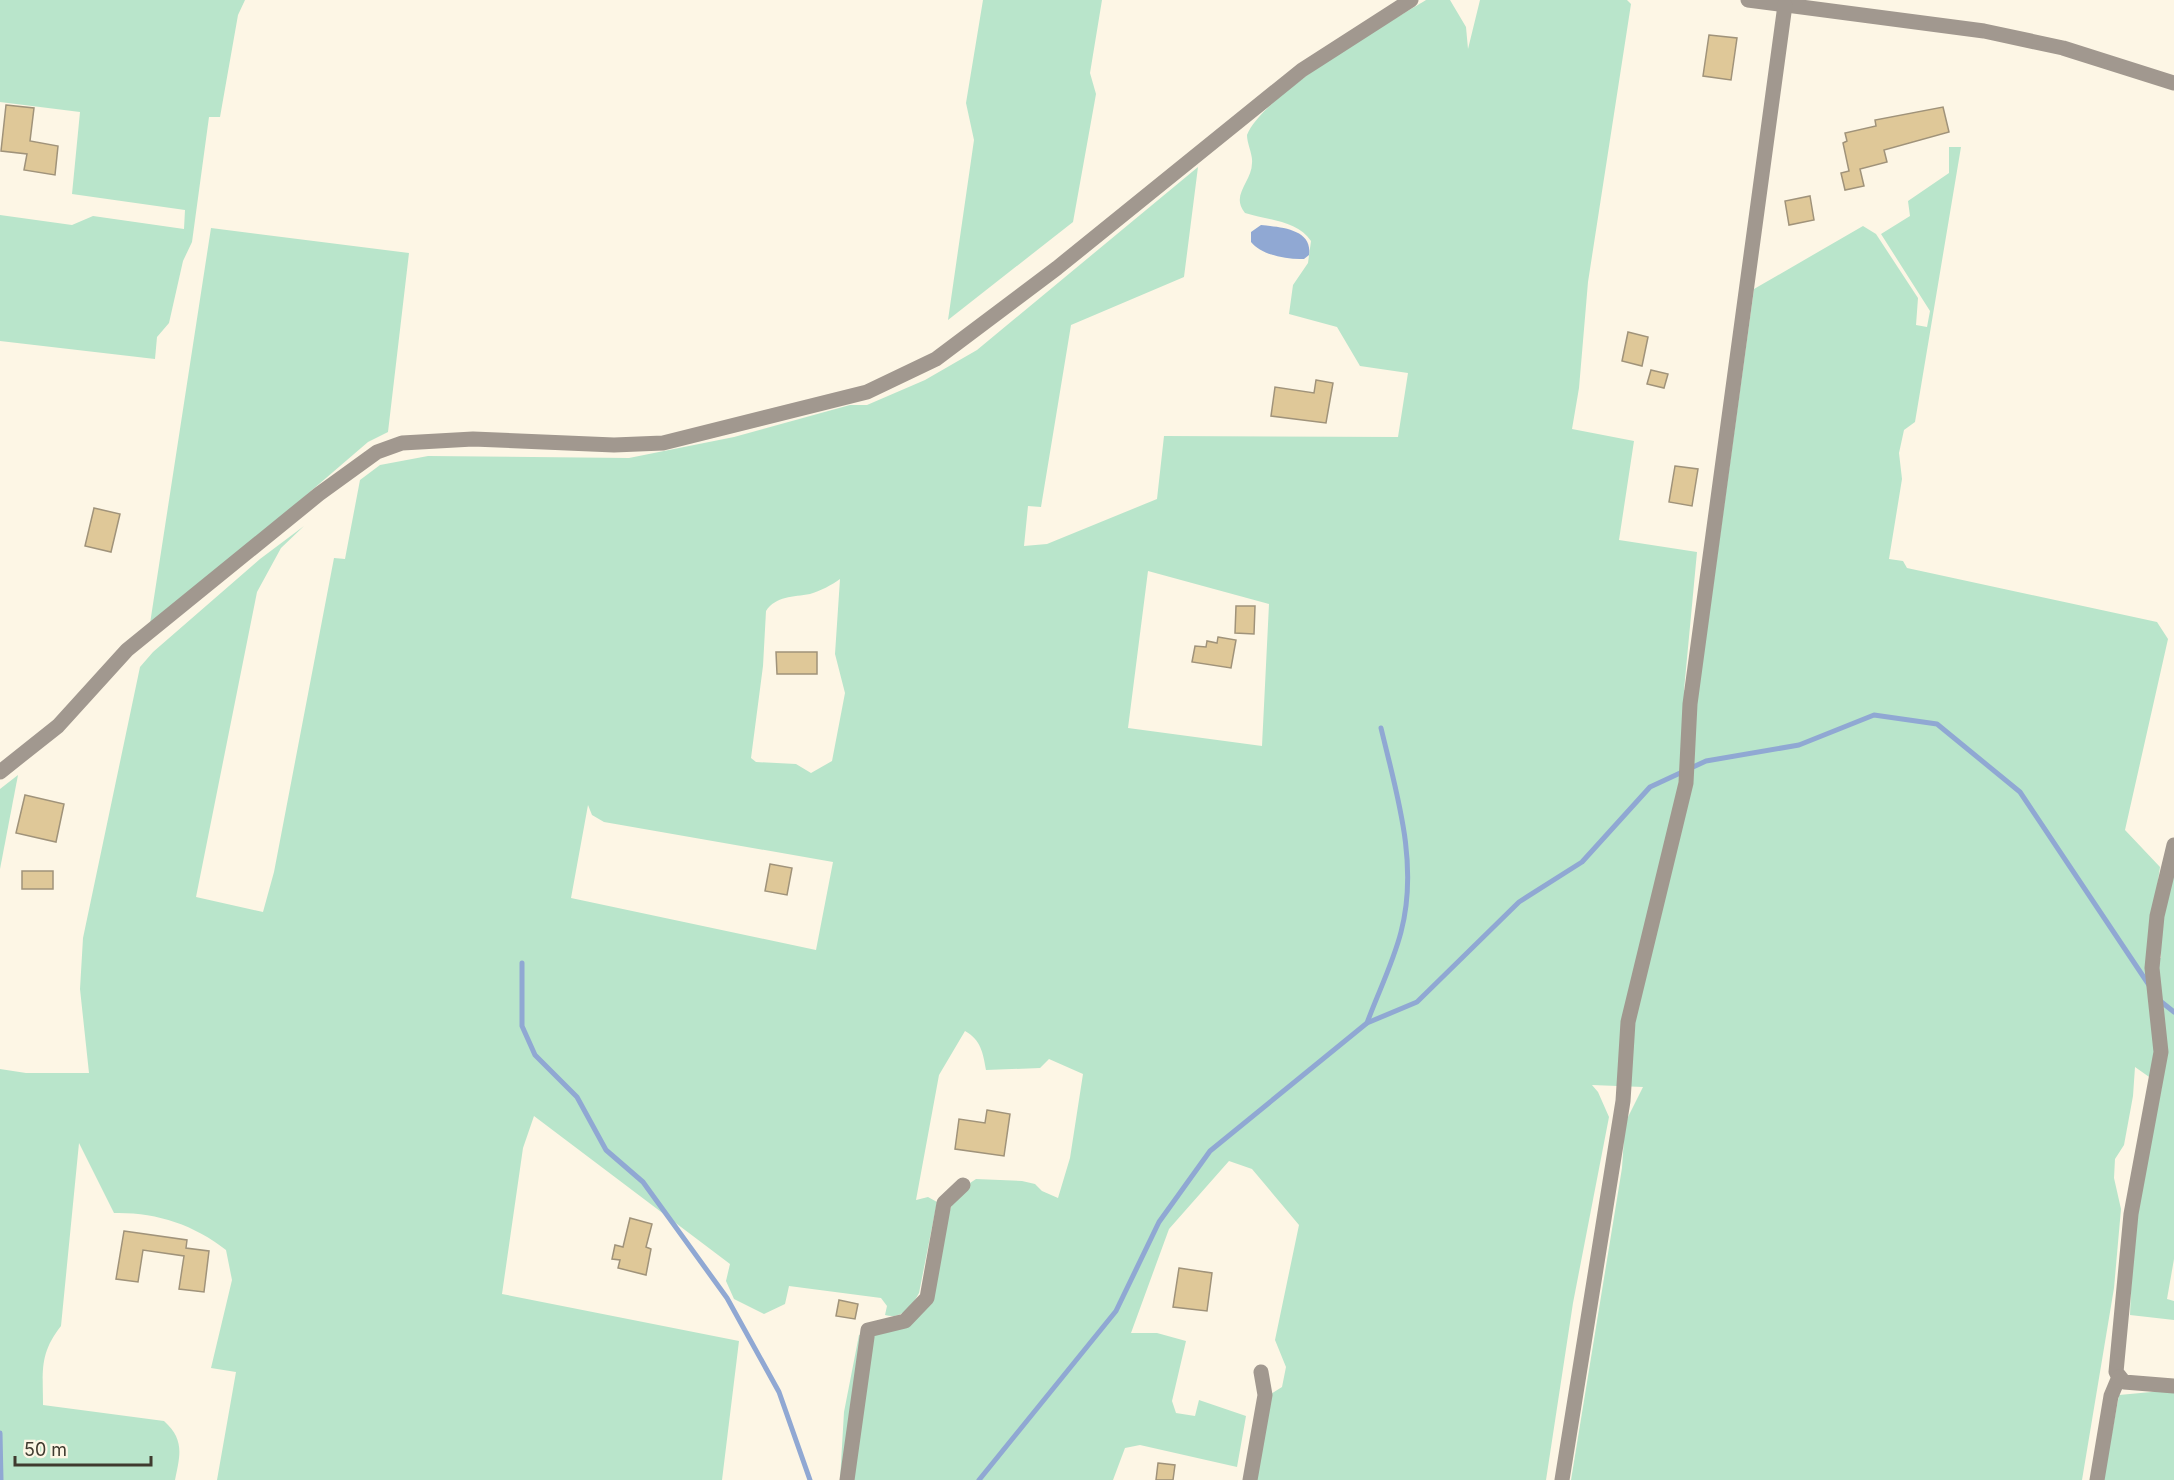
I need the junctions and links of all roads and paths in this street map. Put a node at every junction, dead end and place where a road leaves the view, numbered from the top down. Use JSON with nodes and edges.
{"nodes":[{"id":1,"x":1411,"y":0,"type":"edge"},
{"id":2,"x":1748,"y":0,"type":"edge"},
{"id":3,"x":1785,"y":5,"type":"junction"},
{"id":4,"x":2174,"y":83,"type":"edge"},
{"id":5,"x":0,"y":772,"type":"edge"},
{"id":6,"x":2174,"y":845,"type":"edge"},
{"id":7,"x":963,"y":1185,"type":"dead end"},
{"id":8,"x":1261,"y":1372,"type":"dead end"},
{"id":9,"x":2119,"y":1377,"type":"junction"},
{"id":10,"x":2174,"y":1386,"type":"edge"},
{"id":11,"x":847,"y":1480,"type":"edge"},
{"id":12,"x":1250,"y":1480,"type":"edge"},
{"id":13,"x":1562,"y":1480,"type":"edge"},
{"id":14,"x":2097,"y":1480,"type":"edge"}],
"edges":[{"from":1,"to":5,"type":"street"},
{"from":2,"to":3,"type":"street"},
{"from":3,"to":4,"type":"street"},
{"from":3,"to":13,"type":"street"},
{"from":6,"to":9,"type":"street"},
{"from":7,"to":11,"type":"street"},
{"from":8,"to":12,"type":"street"},
{"from":9,"to":10,"type":"street"},
{"from":9,"to":14,"type":"street"}]}
